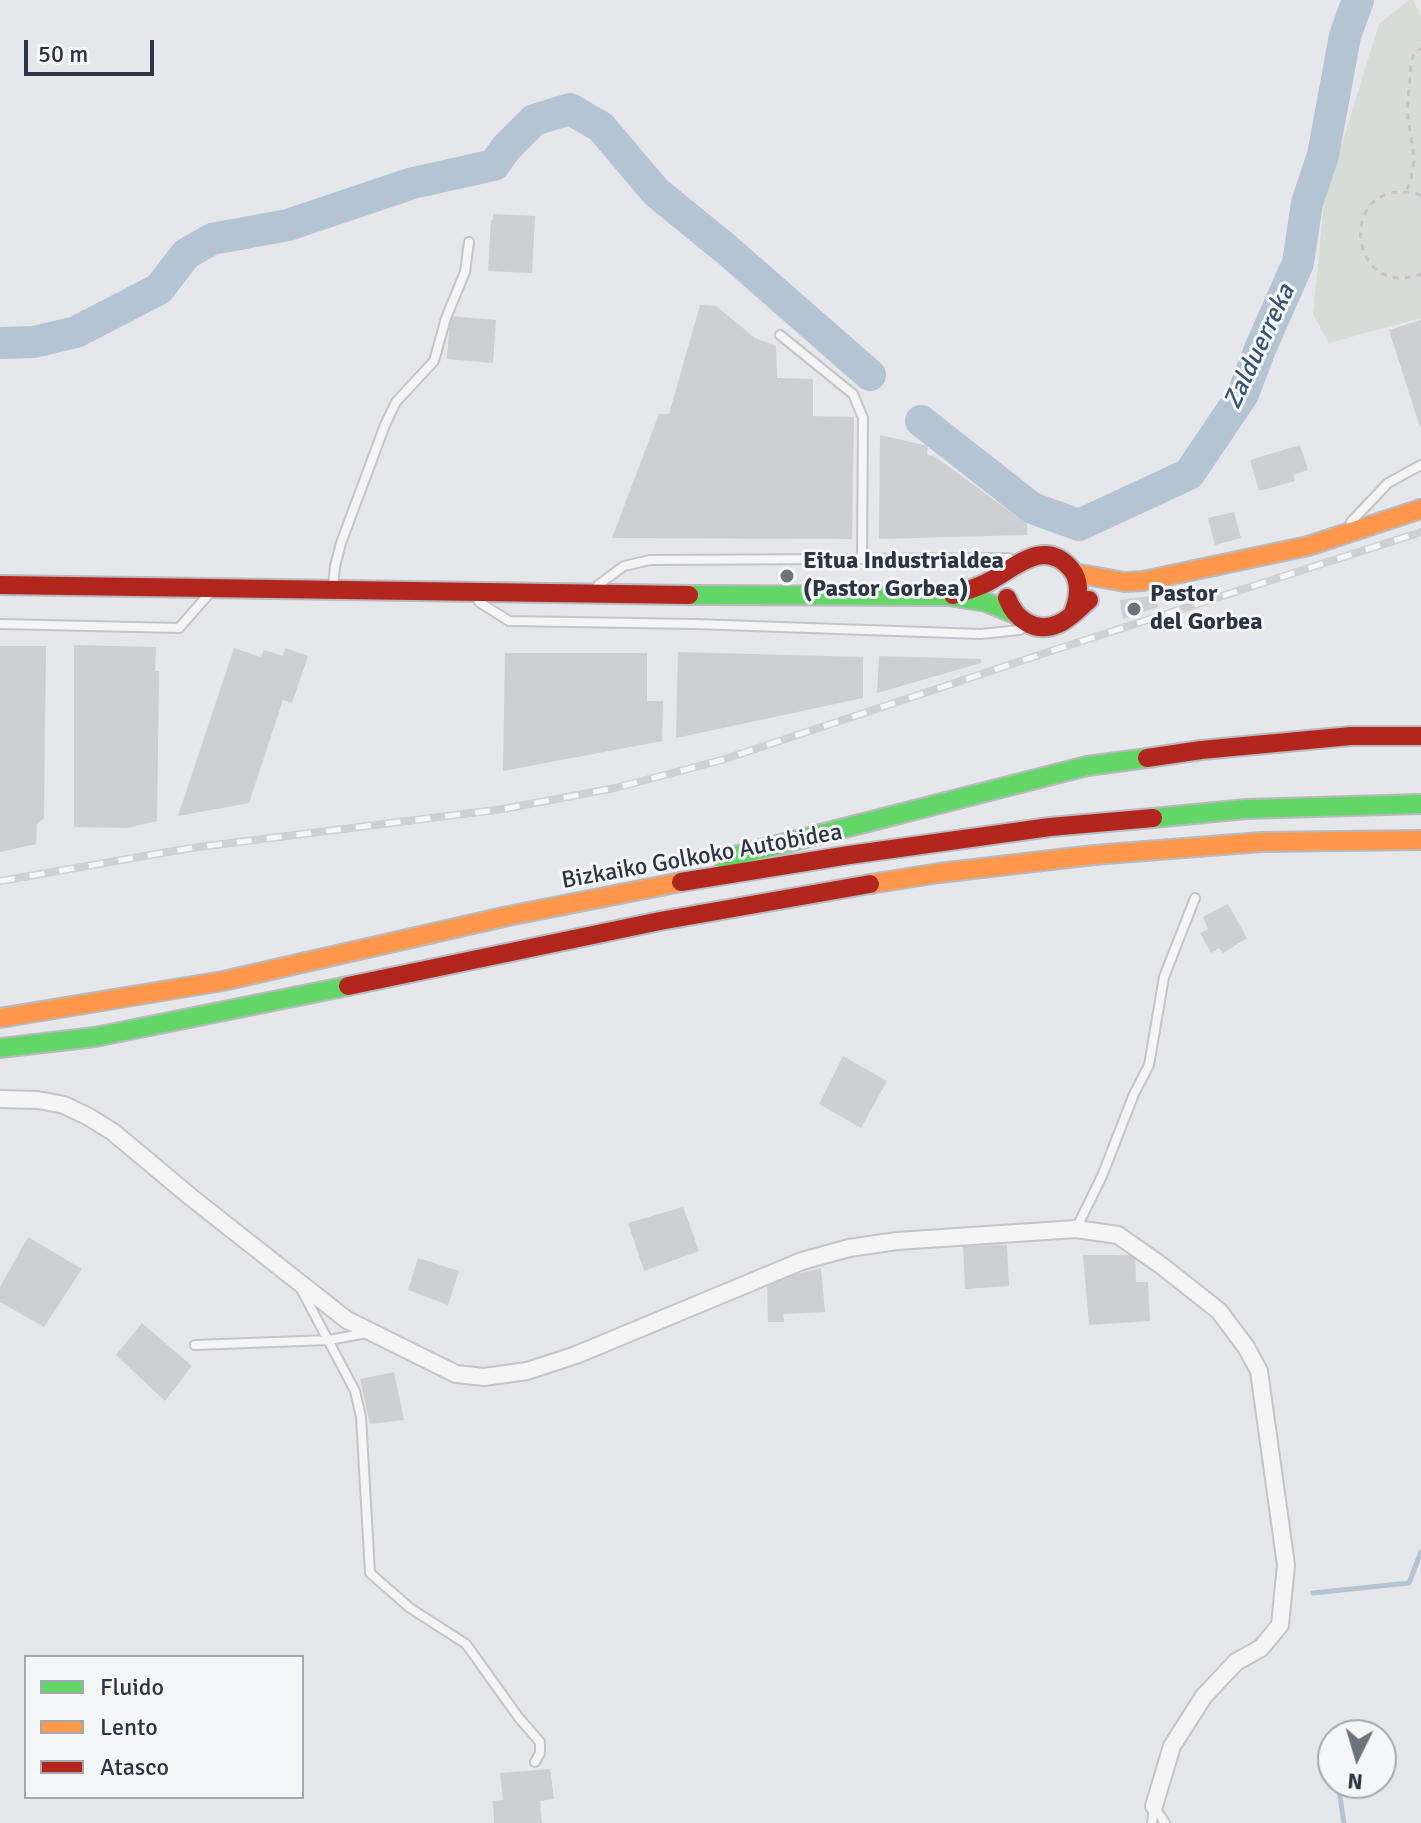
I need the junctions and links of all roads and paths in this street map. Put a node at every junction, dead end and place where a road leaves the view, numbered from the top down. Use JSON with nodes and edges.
{"nodes":[{"id":1,"x":1421,"y":48,"type":"edge"},
{"id":2,"x":1406,"y":191,"type":"junction"},
{"id":3,"x":1421,"y":195,"type":"edge"},
{"id":4,"x":469,"y":242,"type":"dead end"},
{"id":5,"x":1421,"y":274,"type":"edge"},
{"id":6,"x":780,"y":335,"type":"dead end"},
{"id":7,"x":1421,"y":465,"type":"edge"},
{"id":8,"x":1421,"y":509,"type":"edge"},
{"id":9,"x":1338,"y":536,"type":"junction"},
{"id":10,"x":862,"y":558,"type":"junction"},
{"id":11,"x":1020,"y":562,"type":"junction"},
{"id":12,"x":1074,"y":573,"type":"junction"},
{"id":13,"x":1125,"y":582,"type":"junction"},
{"id":14,"x":0,"y":585,"type":"edge"},
{"id":15,"x":214,"y":589,"type":"junction"},
{"id":16,"x":332,"y":590,"type":"junction"},
{"id":17,"x":465,"y":593,"type":"junction"},
{"id":18,"x":585,"y":595,"type":"junction"},
{"id":19,"x":949,"y":596,"type":"junction"},
{"id":20,"x":1074,"y":610,"type":"junction"},
{"id":21,"x":1013,"y":613,"type":"junction"},
{"id":22,"x":0,"y":624,"type":"edge"},
{"id":23,"x":1039,"y":627,"type":"junction"},
{"id":24,"x":1421,"y":736,"type":"edge"},
{"id":25,"x":1421,"y":804,"type":"edge"},
{"id":26,"x":1418,"y":840,"type":"edge"},
{"id":27,"x":1195,"y":898,"type":"dead end"},
{"id":28,"x":508,"y":916,"type":"junction"},
{"id":29,"x":0,"y":1018,"type":"edge"},
{"id":30,"x":0,"y":1048,"type":"edge"},
{"id":31,"x":0,"y":1099,"type":"edge"},
{"id":32,"x":1076,"y":1229,"type":"junction"},
{"id":33,"x":298,"y":1283,"type":"junction"},
{"id":34,"x":371,"y":1332,"type":"junction"},
{"id":35,"x":329,"y":1340,"type":"junction"},
{"id":36,"x":195,"y":1345,"type":"dead end"},
{"id":37,"x":535,"y":1762,"type":"dead end"},
{"id":38,"x":1153,"y":1815,"type":"edge"},
{"id":39,"x":1165,"y":1823,"type":"edge"}],
"edges":[{"from":1,"to":2,"type":"path"},
{"from":2,"to":3,"type":"path"},
{"from":2,"to":5,"type":"path"},
{"from":4,"to":16,"type":"lane"},
{"from":6,"to":10,"type":"lane"},
{"from":7,"to":9,"type":"lane"},
{"from":8,"to":9,"type":"highway"},
{"from":9,"to":13,"type":"highway"},
{"from":10,"to":11,"type":"lane"},
{"from":10,"to":18,"type":"lane"},
{"from":11,"to":12,"type":"highway"},
{"from":11,"to":19,"type":"highway"},
{"from":11,"to":21,"type":"highway"},
{"from":12,"to":13,"type":"highway"},
{"from":12,"to":20,"type":"highway"},
{"from":13,"to":20,"type":"highway"},
{"from":14,"to":15,"type":"highway"},
{"from":15,"to":16,"type":"highway"},
{"from":15,"to":22,"type":"lane"},
{"from":16,"to":17,"type":"highway"},
{"from":17,"to":18,"type":"highway"},
{"from":17,"to":23,"type":"lane"},
{"from":18,"to":19,"type":"highway"},
{"from":19,"to":21,"type":"highway"},
{"from":20,"to":23,"type":"highway"},
{"from":21,"to":23,"type":"highway"},
{"from":24,"to":28,"type":"highway"},
{"from":25,"to":28,"type":"highway","name":"Bizkaiko Golkoko Autobidea"},
{"from":26,"to":30,"type":"highway"},
{"from":27,"to":32,"type":"lane"},
{"from":28,"to":29,"type":"highway","name":"Bizkaiko Golkoko Autobidea"},
{"from":31,"to":33,"type":"street"},
{"from":32,"to":34,"type":"street"},
{"from":32,"to":38,"type":"street"},
{"from":33,"to":34,"type":"street"},
{"from":33,"to":35,"type":"lane"},
{"from":34,"to":35,"type":"lane"},
{"from":35,"to":36,"type":"lane"},
{"from":35,"to":37,"type":"lane"},
{"from":38,"to":39,"type":"lane"}]}
